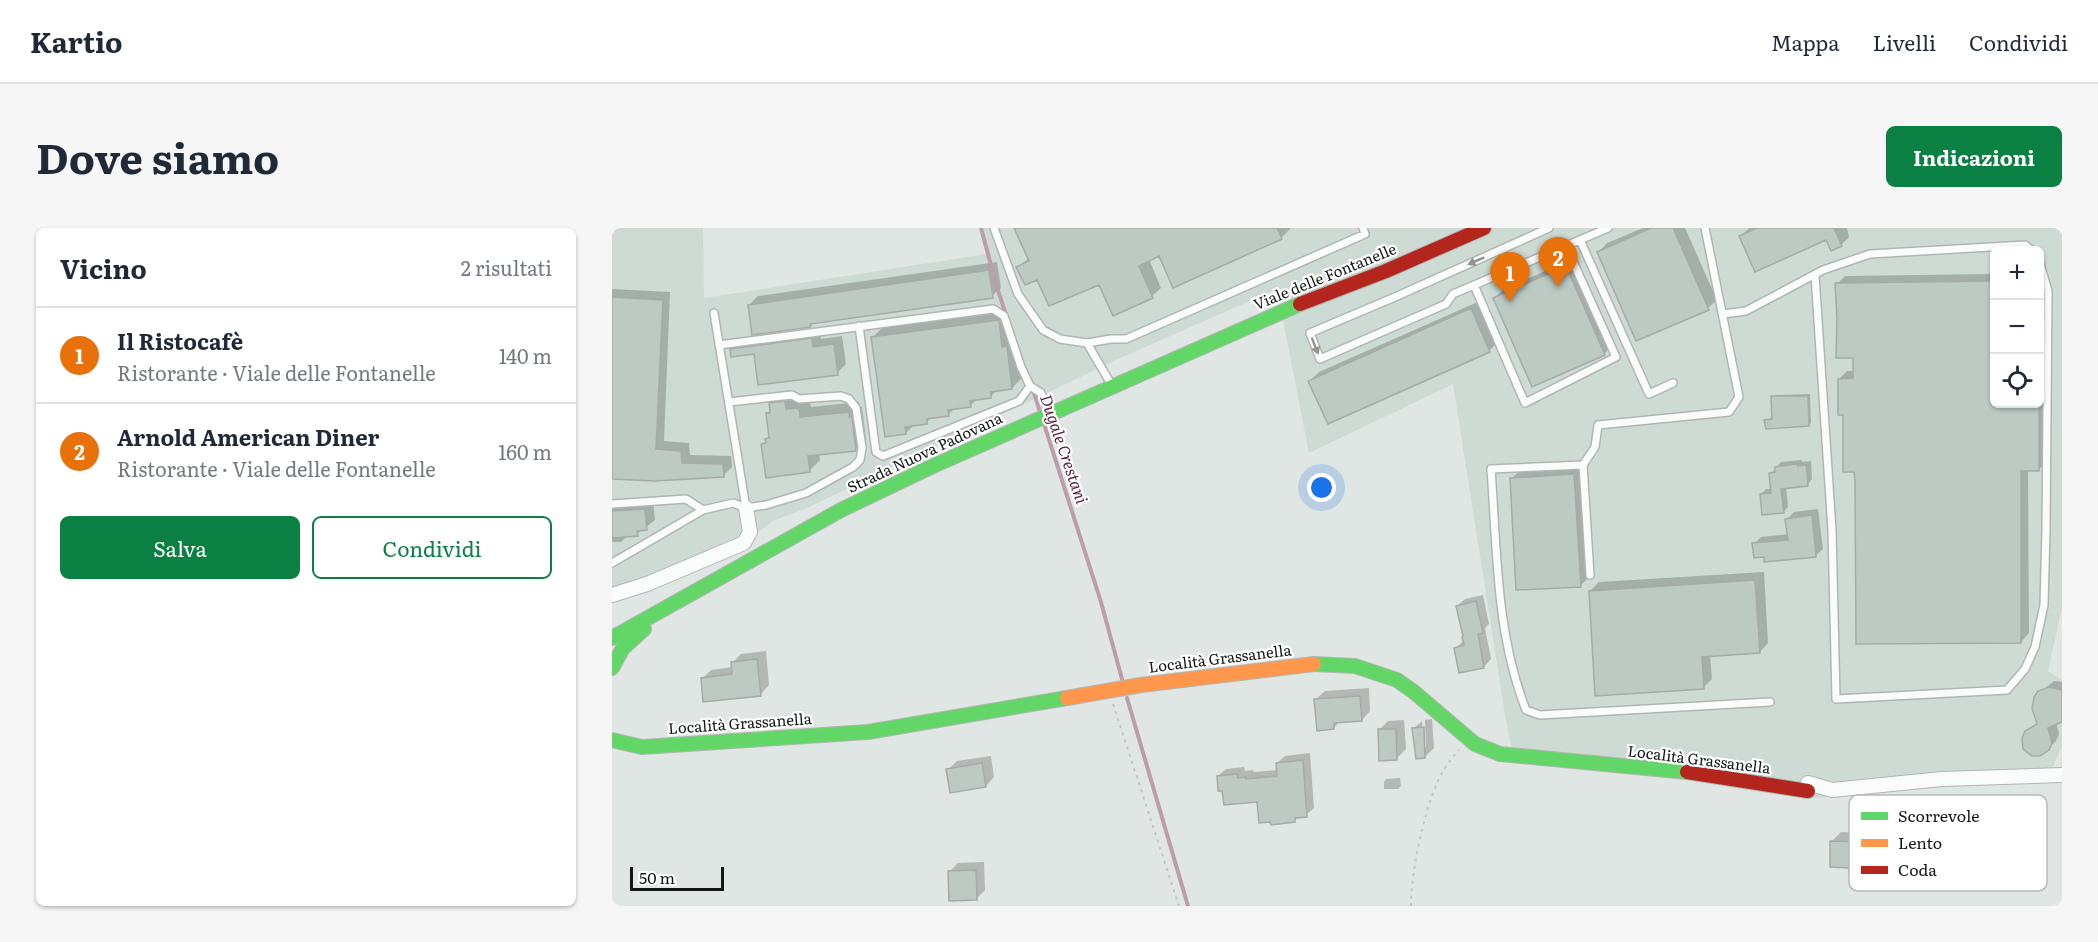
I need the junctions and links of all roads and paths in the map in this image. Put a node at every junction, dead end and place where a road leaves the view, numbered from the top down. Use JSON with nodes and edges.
{"nodes":[{"id":1,"x":994,"y":228,"type":"edge"},
{"id":2,"x":1363,"y":228,"type":"edge"},
{"id":3,"x":1484,"y":228,"type":"edge"},
{"id":4,"x":1549,"y":228,"type":"edge"},
{"id":5,"x":1608,"y":228,"type":"edge"},
{"id":6,"x":1705,"y":228,"type":"edge"},
{"id":7,"x":1580,"y":240,"type":"junction"},
{"id":8,"x":1566,"y":246,"type":"junction"},
{"id":9,"x":2008,"y":246,"type":"edge"},
{"id":10,"x":2026,"y":246,"type":"edge"},
{"id":11,"x":1990,"y":247,"type":"edge"},
{"id":12,"x":1815,"y":274,"type":"junction"},
{"id":13,"x":2044,"y":278,"type":"edge"},
{"id":14,"x":1474,"y":285,"type":"junction"},
{"id":15,"x":714,"y":313,"type":"dead end"},
{"id":16,"x":1723,"y":314,"type":"junction"},
{"id":17,"x":859,"y":326,"type":"junction"},
{"id":18,"x":1213,"y":342,"type":"joint"},
{"id":19,"x":1087,"y":343,"type":"junction"},
{"id":20,"x":719,"y":345,"type":"junction"},
{"id":21,"x":1673,"y":383,"type":"dead end"},
{"id":22,"x":1030,"y":386,"type":"junction"},
{"id":23,"x":1112,"y":386,"type":"junction"},
{"id":24,"x":729,"y":402,"type":"junction"},
{"id":25,"x":1049,"y":414,"type":"junction"},
{"id":26,"x":1583,"y":465,"type":"junction"},
{"id":27,"x":612,"y":504,"type":"edge"},
{"id":28,"x":746,"y":508,"type":"junction"},
{"id":29,"x":703,"y":510,"type":"junction"},
{"id":30,"x":612,"y":562,"type":"edge"},
{"id":31,"x":1590,"y":574,"type":"dead end"},
{"id":32,"x":612,"y":596,"type":"edge"},
{"id":33,"x":660,"y":613,"type":"junction"},
{"id":34,"x":612,"y":638,"type":"edge"},
{"id":35,"x":612,"y":668,"type":"edge"},
{"id":36,"x":1108,"y":690,"type":"junction"},
{"id":37,"x":1770,"y":702,"type":"dead end"},
{"id":38,"x":1468,"y":738,"type":"junction"},
{"id":39,"x":612,"y":740,"type":"edge"},
{"id":40,"x":2062,"y":775,"type":"edge"},
{"id":41,"x":1179,"y":906,"type":"edge"},
{"id":42,"x":1411,"y":906,"type":"edge"}],
"edges":[{"from":1,"to":19,"type":"lane"},
{"from":2,"to":19,"type":"lane"},
{"from":3,"to":18,"type":"street","name":"Viale delle Fontanelle"},
{"from":4,"to":14,"type":"lane","one_way":true},
{"from":5,"to":7,"type":"lane"},
{"from":6,"to":16,"type":"lane"},
{"from":7,"to":8,"type":"lane"},
{"from":7,"to":21,"type":"lane"},
{"from":8,"to":14,"type":"lane"},
{"from":8,"to":14,"type":"lane"},
{"from":9,"to":10,"type":"lane"},
{"from":11,"to":12,"type":"lane"},
{"from":12,"to":13,"type":"lane"},
{"from":12,"to":16,"type":"lane"},
{"from":15,"to":20,"type":"lane"},
{"from":16,"to":26,"type":"lane"},
{"from":17,"to":20,"type":"lane"},
{"from":17,"to":22,"type":"lane"},
{"from":17,"to":22,"type":"lane"},
{"from":18,"to":23,"type":"street","name":"Strada Nuova Padovana"},
{"from":19,"to":23,"type":"lane"},
{"from":20,"to":24,"type":"lane"},
{"from":22,"to":25,"type":"lane"},
{"from":23,"to":25,"type":"street","name":"Strada Nuova Padovana"},
{"from":24,"to":28,"type":"lane"},
{"from":24,"to":28,"type":"lane"},
{"from":25,"to":33,"type":"street","name":"Strada Nuova Padovana"},
{"from":26,"to":31,"type":"lane"},
{"from":26,"to":37,"type":"lane"},
{"from":27,"to":29,"type":"lane"},
{"from":28,"to":29,"type":"lane"},
{"from":28,"to":32,"type":"street"},
{"from":29,"to":30,"type":"lane"},
{"from":33,"to":34,"type":"street"},
{"from":33,"to":35,"type":"street"},
{"from":36,"to":38,"type":"street","name":"Località Grassanella"},
{"from":36,"to":39,"type":"street","name":"Località Grassanella"},
{"from":36,"to":41,"type":"path"},
{"from":38,"to":40,"type":"street","name":"Località Grassanella"},
{"from":38,"to":42,"type":"path"}]}
